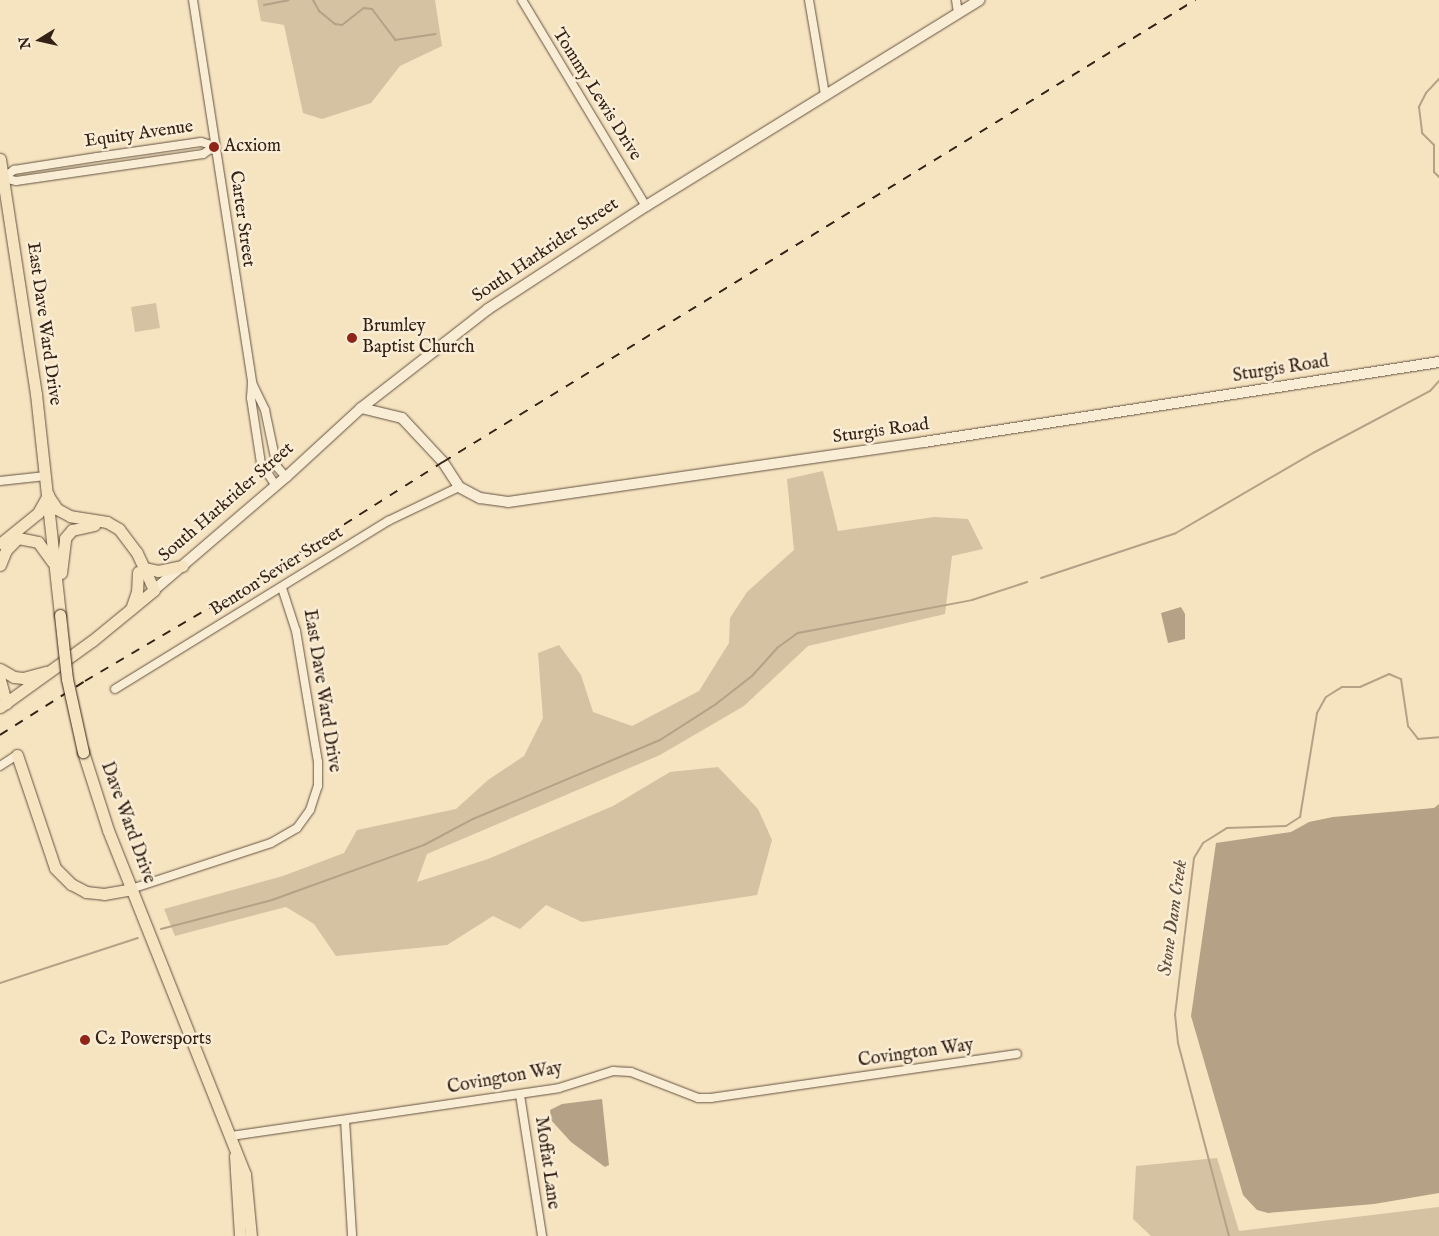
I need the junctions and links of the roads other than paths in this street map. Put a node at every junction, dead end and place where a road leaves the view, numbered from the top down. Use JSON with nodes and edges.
{"nodes":[{"id":1,"x":193,"y":0,"type":"edge"},
{"id":2,"x":522,"y":0,"type":"edge"},
{"id":3,"x":809,"y":0,"type":"edge"},
{"id":4,"x":956,"y":0,"type":"edge"},
{"id":5,"x":979,"y":0,"type":"edge"},
{"id":6,"x":958,"y":13,"type":"junction"},
{"id":7,"x":825,"y":95,"type":"junction"},
{"id":8,"x":215,"y":146,"type":"junction"},
{"id":9,"x":0,"y":159,"type":"edge"},
{"id":10,"x":2,"y":178,"type":"edge"},
{"id":11,"x":646,"y":206,"type":"junction"},
{"id":12,"x":1439,"y":362,"type":"edge"},
{"id":13,"x":252,"y":382,"type":"junction"},
{"id":14,"x":361,"y":408,"type":"junction"},
{"id":15,"x":46,"y":476,"type":"junction"},
{"id":16,"x":286,"y":477,"type":"junction"},
{"id":17,"x":0,"y":481,"type":"edge"},
{"id":18,"x":276,"y":486,"type":"junction"},
{"id":19,"x":459,"y":487,"type":"junction"},
{"id":20,"x":48,"y":495,"type":"junction"},
{"id":21,"x":0,"y":546,"type":"edge"},
{"id":22,"x":0,"y":565,"type":"edge"},
{"id":23,"x":182,"y":566,"type":"junction"},
{"id":24,"x":55,"y":567,"type":"junction"},
{"id":25,"x":141,"y":570,"type":"junction"},
{"id":26,"x":282,"y":588,"type":"junction"},
{"id":27,"x":152,"y":592,"type":"junction"},
{"id":28,"x":58,"y":600,"type":"junction"},
{"id":29,"x":130,"y":611,"type":"junction"},
{"id":30,"x":0,"y":669,"type":"edge"},
{"id":31,"x":52,"y":670,"type":"junction"},
{"id":32,"x":0,"y":680,"type":"edge"},
{"id":33,"x":115,"y":689,"type":"dead end"},
{"id":34,"x":2,"y":704,"type":"edge"},
{"id":35,"x":17,"y":755,"type":"joint"},
{"id":36,"x":0,"y":766,"type":"edge"},
{"id":37,"x":132,"y":889,"type":"junction"},
{"id":38,"x":1017,"y":1054,"type":"dead end"},
{"id":39,"x":520,"y":1095,"type":"junction"},
{"id":40,"x":345,"y":1120,"type":"junction"},
{"id":41,"x":233,"y":1141,"type":"junction"},
{"id":42,"x":240,"y":1236,"type":"edge"},
{"id":43,"x":251,"y":1236,"type":"edge"},
{"id":44,"x":352,"y":1236,"type":"edge"},
{"id":45,"x":542,"y":1236,"type":"edge"}],
"edges":[{"from":1,"to":8,"type":"street","name":"Carter Street"},
{"from":2,"to":11,"type":"street","name":"Tommy Lewis Drive"},
{"from":3,"to":7,"type":"street"},
{"from":4,"to":6,"type":"street"},
{"from":5,"to":6,"type":"street","name":"South Harkrider Street"},
{"from":6,"to":7,"type":"street","name":"South Harkrider Street"},
{"from":7,"to":11,"type":"street","name":"South Harkrider Street"},
{"from":8,"to":10,"type":"street","name":"Equity Avenue"},
{"from":8,"to":10,"type":"street","name":"Equity Avenue"},
{"from":8,"to":13,"type":"street","name":"Carter Street"},
{"from":9,"to":10,"type":"main road","name":"East Dave Ward Drive"},
{"from":10,"to":15,"type":"main road","name":"East Dave Ward Drive"},
{"from":11,"to":14,"type":"street","name":"South Harkrider Street"},
{"from":12,"to":19,"type":"street","name":"Sturgis Road"},
{"from":13,"to":16,"type":"street","name":"Carter Street"},
{"from":13,"to":18,"type":"street","name":"Carter Street"},
{"from":14,"to":16,"type":"street","name":"South Harkrider Street"},
{"from":14,"to":19,"type":"street","name":"Sturgis Road"},
{"from":15,"to":17,"type":"street"},
{"from":15,"to":20,"type":"main road","name":"East Dave Ward Drive"},
{"from":16,"to":18,"type":"street","name":"South Harkrider Street"},
{"from":18,"to":23,"type":"street","name":"South Harkrider Street"},
{"from":19,"to":26,"type":"street","name":"Benton Sevier Street"},
{"from":20,"to":21,"type":"main road"},
{"from":20,"to":24,"type":"main road","name":"Dave Ward Drive"},
{"from":20,"to":25,"type":"main road"},
{"from":22,"to":24,"type":"main road"},
{"from":23,"to":25,"type":"main road"},
{"from":23,"to":27,"type":"street","name":"South Harkrider Street"},
{"from":24,"to":28,"type":"main road","name":"Dave Ward Drive"},
{"from":25,"to":27,"type":"main road"},
{"from":25,"to":28,"type":"main road"},
{"from":25,"to":29,"type":"main road"},
{"from":26,"to":33,"type":"street","name":"Benton Sevier Street"},
{"from":26,"to":37,"type":"street","name":"East Dave Ward Drive"},
{"from":27,"to":29,"type":"main road","name":"South Harkrider Street"},
{"from":28,"to":37,"type":"main road","name":"Dave Ward Drive","bridge":true},
{"from":29,"to":31,"type":"main road","name":"South Harkrider Street"},
{"from":30,"to":31,"type":"main road"},
{"from":31,"to":34,"type":"main road","name":"South Harkrider Street"},
{"from":32,"to":34,"type":"main road"},
{"from":35,"to":36,"type":"street"},
{"from":35,"to":37,"type":"main road"},
{"from":37,"to":41,"type":"main road","name":"Dave Ward Drive"},
{"from":38,"to":39,"type":"street","name":"Covington Way"},
{"from":39,"to":40,"type":"street","name":"Covington Way"},
{"from":39,"to":45,"type":"street","name":"Moffat Lane"},
{"from":40,"to":41,"type":"street","name":"Covington Way"},
{"from":40,"to":44,"type":"street"},
{"from":41,"to":42,"type":"main road","name":"Dave Ward Drive"},
{"from":41,"to":43,"type":"main road","name":"Dave Ward Drive"}]}
